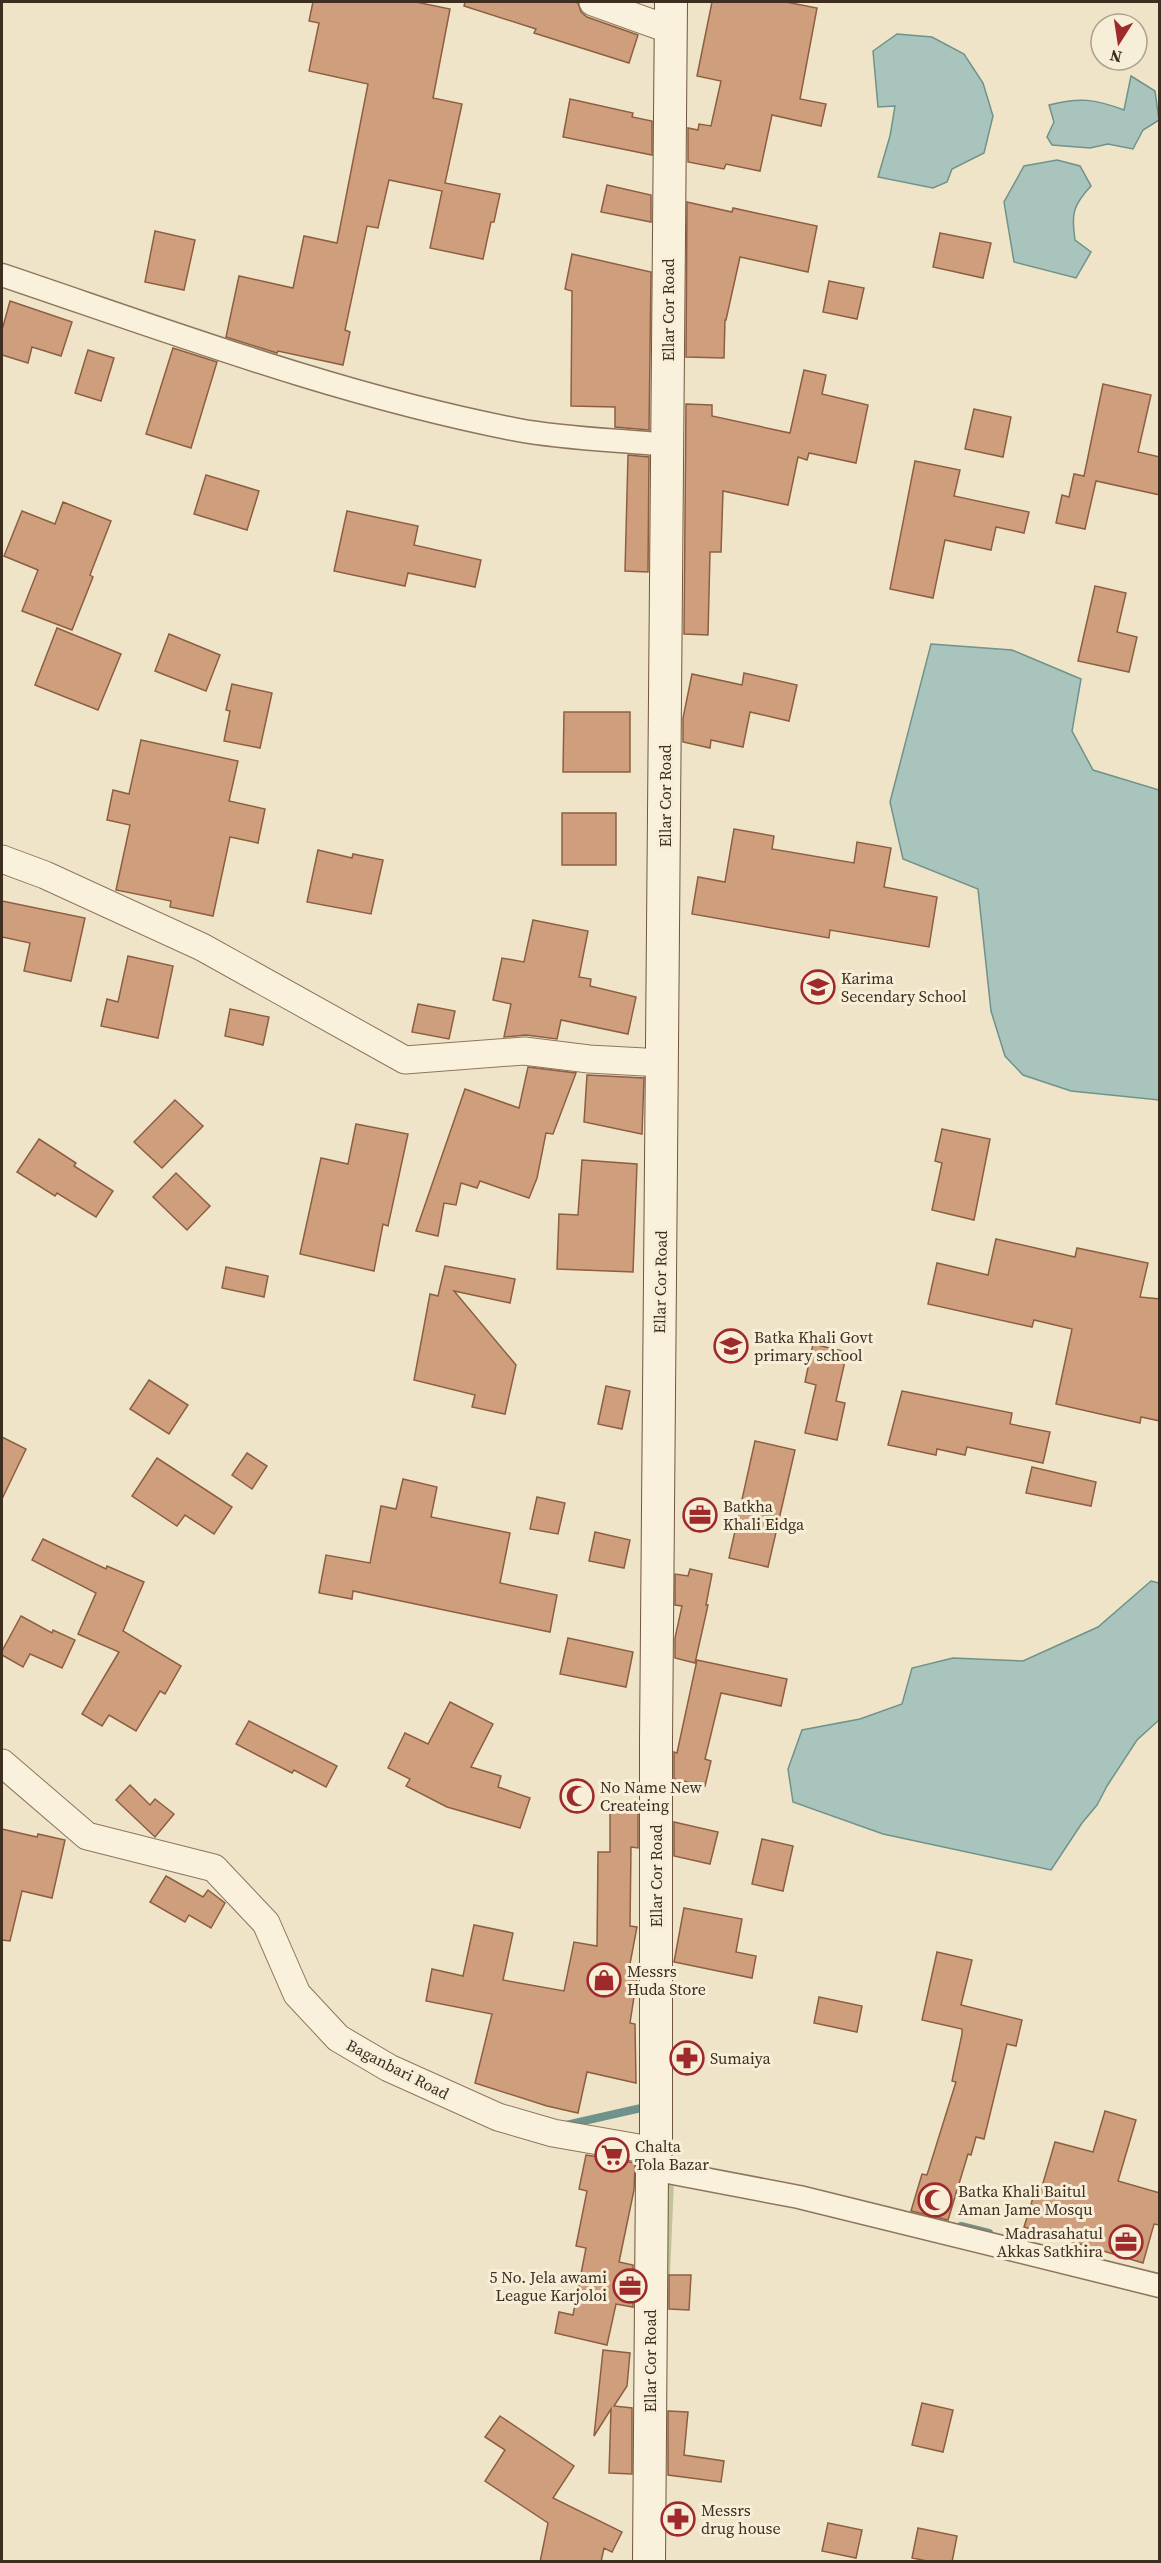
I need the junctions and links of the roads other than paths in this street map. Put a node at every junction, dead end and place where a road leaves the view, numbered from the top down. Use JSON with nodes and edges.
{"nodes":[{"id":1,"x":593,"y":2,"type":"edge"},
{"id":2,"x":671,"y":16,"type":"edge"},
{"id":3,"x":2,"y":275,"type":"edge"},
{"id":4,"x":667,"y":445,"type":"junction"},
{"id":5,"x":2,"y":859,"type":"edge"},
{"id":6,"x":663,"y":1063,"type":"junction"},
{"id":7,"x":2,"y":1763,"type":"edge"},
{"id":8,"x":654,"y":2160,"type":"junction"},
{"id":9,"x":1160,"y":2286,"type":"edge"},
{"id":10,"x":649,"y":2562,"type":"edge"}],
"edges":[{"from":1,"to":2,"type":"street"},
{"from":2,"to":4,"type":"main road","name":"Ellar Cor Road"},
{"from":3,"to":4,"type":"street"},
{"from":4,"to":6,"type":"main road","name":"Ellar Cor Road"},
{"from":5,"to":6,"type":"street"},
{"from":6,"to":8,"type":"main road","name":"Ellar Cor Road"},
{"from":7,"to":8,"type":"street","name":"Baganbari Road"},
{"from":8,"to":9,"type":"street"},
{"from":8,"to":10,"type":"main road","name":"Ellar Cor Road"}]}
